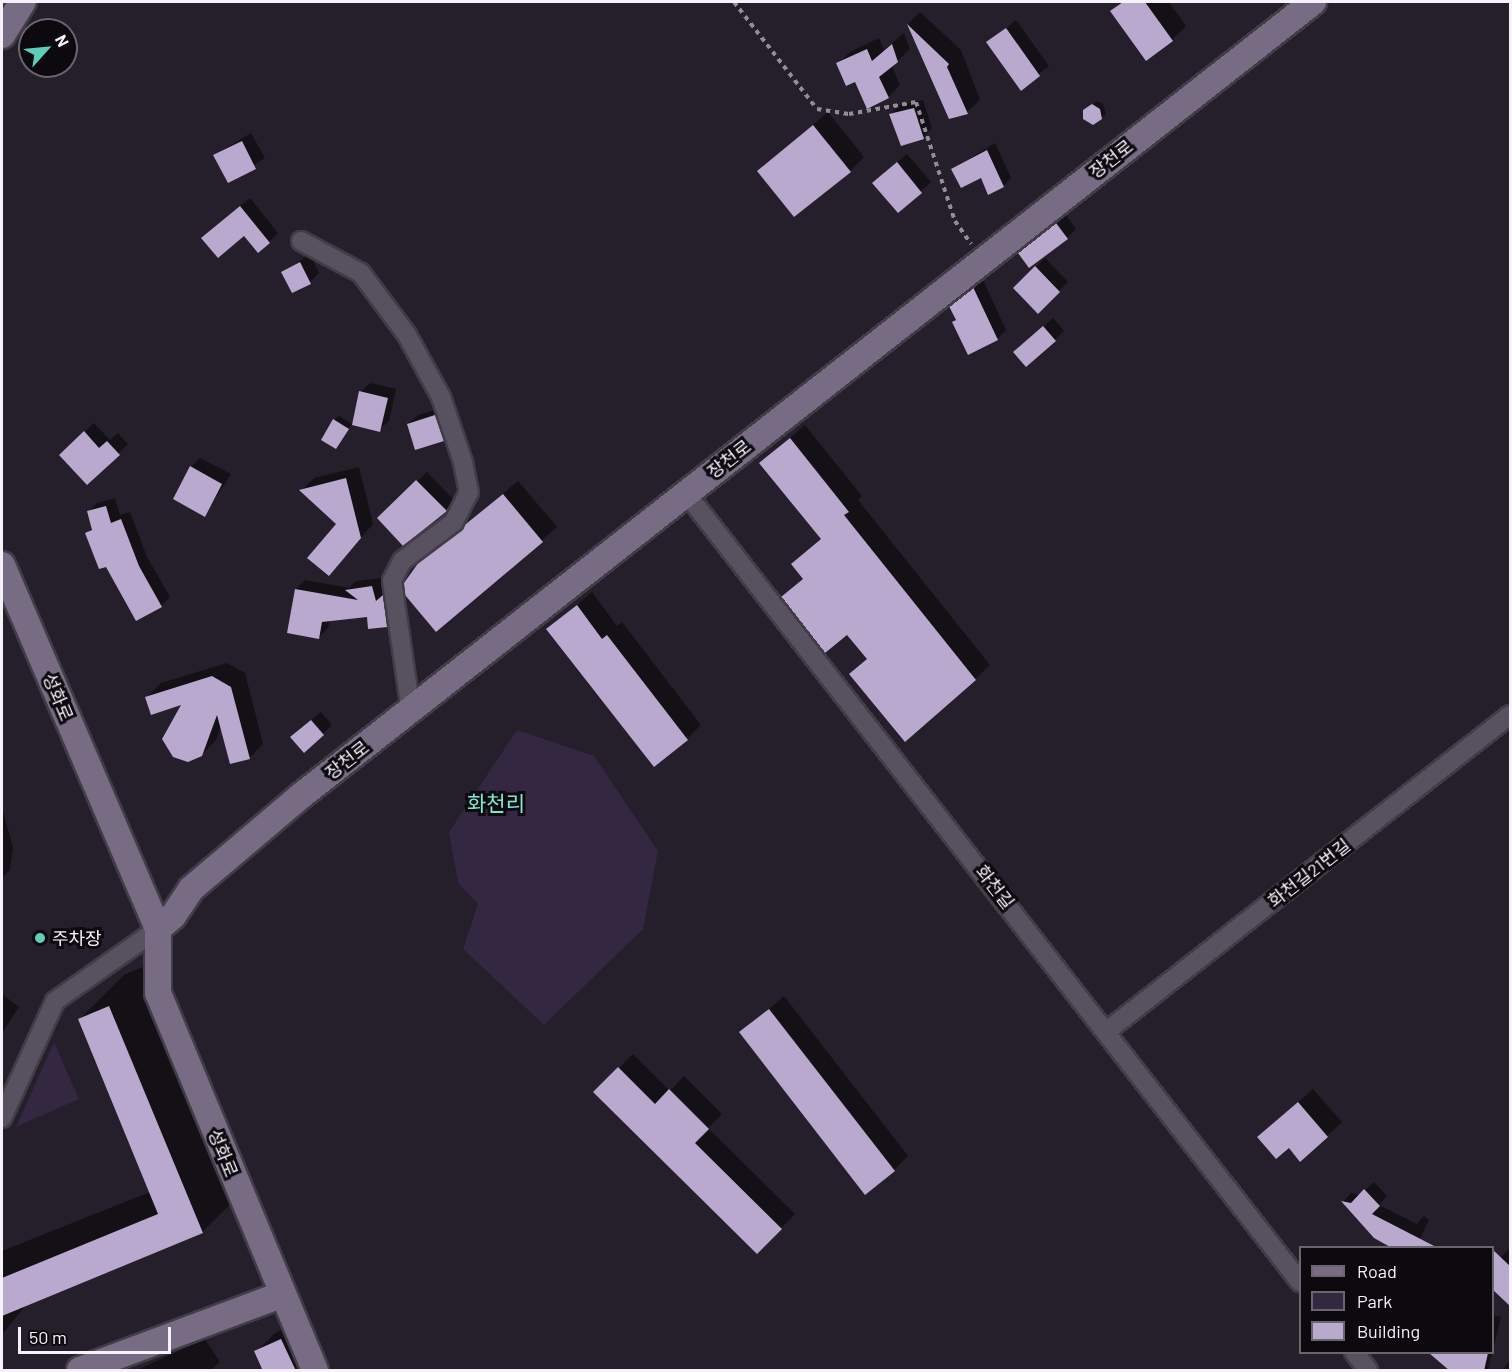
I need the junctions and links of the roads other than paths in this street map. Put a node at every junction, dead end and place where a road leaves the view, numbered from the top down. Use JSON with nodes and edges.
{"nodes":[{"id":1,"x":1312,"y":2,"type":"edge"},
{"id":2,"x":20,"y":3,"type":"edge"},
{"id":3,"x":2,"y":35,"type":"edge"},
{"id":4,"x":301,"y":241,"type":"dead end"},
{"id":5,"x":686,"y":493,"type":"junction"},
{"id":6,"x":2,"y":565,"type":"edge"},
{"id":7,"x":411,"y":711,"type":"junction"},
{"id":8,"x":1510,"y":715,"type":"edge"},
{"id":9,"x":158,"y":929,"type":"junction"},
{"id":10,"x":1107,"y":1031,"type":"junction"},
{"id":11,"x":2,"y":1118,"type":"edge"},
{"id":12,"x":1299,"y":1281,"type":"edge"},
{"id":13,"x":280,"y":1295,"type":"junction"},
{"id":14,"x":1355,"y":1354,"type":"edge"},
{"id":15,"x":80,"y":1371,"type":"edge"},
{"id":16,"x":315,"y":1371,"type":"edge"},
{"id":17,"x":1368,"y":1371,"type":"edge"}],
"edges":[{"from":1,"to":5,"type":"main road","name":"장천로"},
{"from":2,"to":3,"type":"main road"},
{"from":4,"to":7,"type":"street"},
{"from":5,"to":7,"type":"main road","name":"장천로"},
{"from":5,"to":10,"type":"street","name":"화천길"},
{"from":6,"to":9,"type":"main road","name":"성화로"},
{"from":7,"to":9,"type":"main road","name":"장천로"},
{"from":8,"to":10,"type":"street","name":"화천길21번길"},
{"from":9,"to":11,"type":"street"},
{"from":9,"to":13,"type":"main road","name":"성화로"},
{"from":10,"to":12,"type":"street","name":"화천길"},
{"from":13,"to":15,"type":"main road"},
{"from":13,"to":16,"type":"main road","name":"성화로"},
{"from":14,"to":17,"type":"street"}]}
